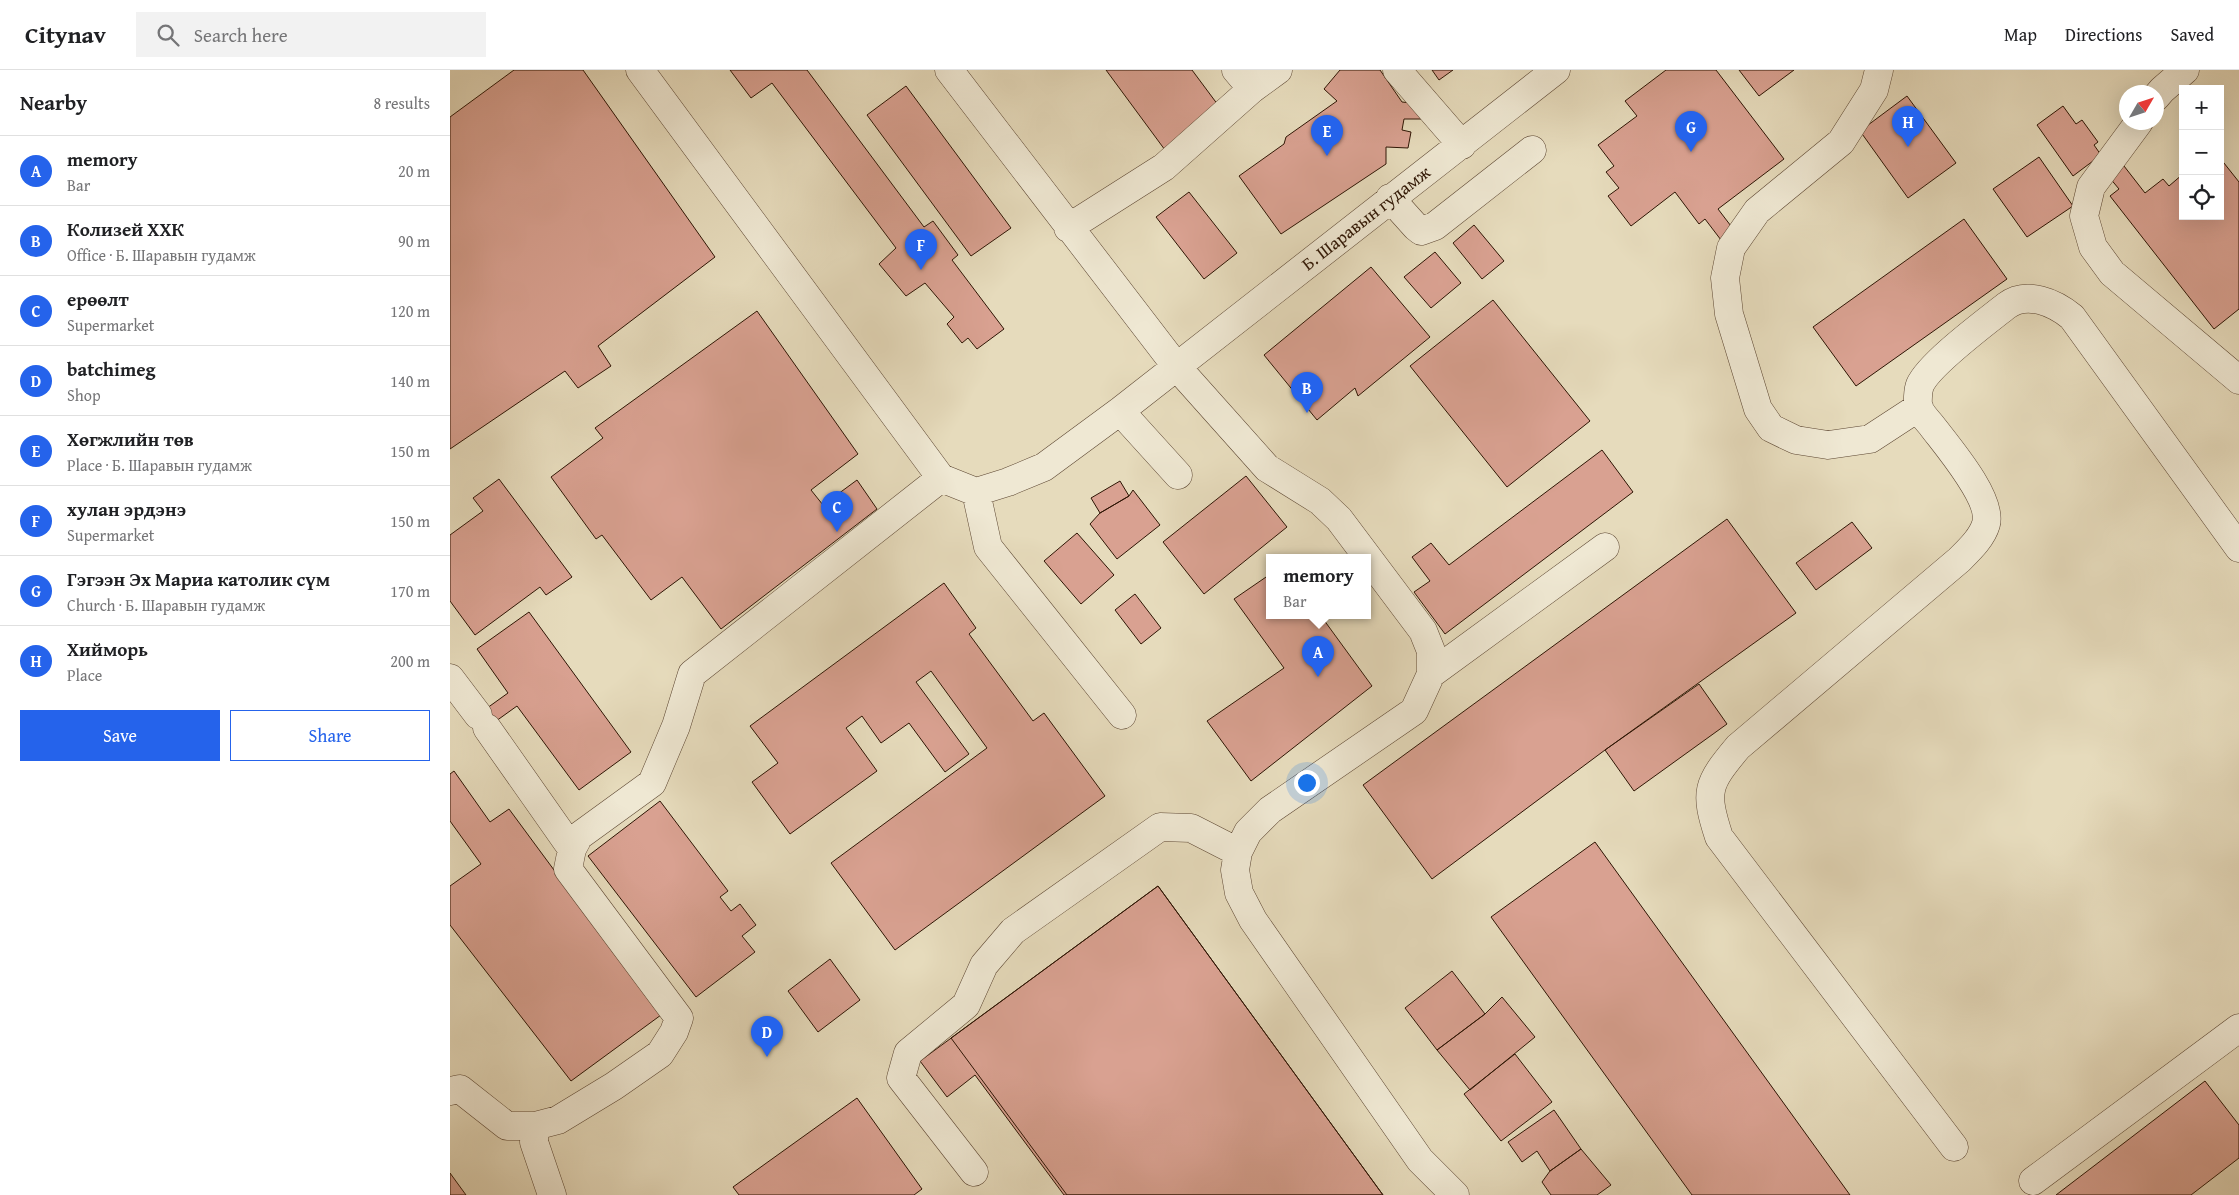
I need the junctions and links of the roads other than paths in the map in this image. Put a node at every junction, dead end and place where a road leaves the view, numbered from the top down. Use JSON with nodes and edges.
{"nodes":[{"id":1,"x":640,"y":70,"type":"edge"},
{"id":2,"x":949,"y":70,"type":"edge"},
{"id":3,"x":1278,"y":70,"type":"edge"},
{"id":4,"x":1397,"y":70,"type":"edge"},
{"id":5,"x":1556,"y":70,"type":"edge"},
{"id":6,"x":1879,"y":70,"type":"edge"},
{"id":7,"x":2185,"y":70,"type":"edge"},
{"id":8,"x":1244,"y":80,"type":"edge"},
{"id":9,"x":2164,"y":88,"type":"edge"},
{"id":10,"x":2133,"y":130,"type":"edge"},
{"id":11,"x":1462,"y":145,"type":"junction"},
{"id":12,"x":1532,"y":150,"type":"dead end"},
{"id":13,"x":1390,"y":198,"type":"junction"},
{"id":14,"x":1068,"y":228,"type":"junction"},
{"id":15,"x":1176,"y":366,"type":"junction"},
{"id":16,"x":2239,"y":380,"type":"edge"},
{"id":17,"x":1919,"y":407,"type":"junction"},
{"id":18,"x":1120,"y":411,"type":"junction"},
{"id":19,"x":1178,"y":475,"type":"dead end"},
{"id":20,"x":941,"y":478,"type":"junction"},
{"id":21,"x":976,"y":492,"type":"junction"},
{"id":22,"x":1605,"y":547,"type":"dead end"},
{"id":23,"x":2239,"y":548,"type":"edge"},
{"id":24,"x":1365,"y":554,"type":"edge"},
{"id":25,"x":1371,"y":562,"type":"edge"},
{"id":26,"x":1431,"y":674,"type":"junction"},
{"id":27,"x":450,"y":678,"type":"edge"},
{"id":28,"x":1122,"y":715,"type":"dead end"},
{"id":29,"x":572,"y":849,"type":"junction"},
{"id":30,"x":1238,"y":852,"type":"junction"},
{"id":31,"x":2239,"y":1028,"type":"edge"},
{"id":32,"x":450,"y":1091,"type":"edge"},
{"id":33,"x":535,"y":1126,"type":"junction"},
{"id":34,"x":1954,"y":1147,"type":"dead end"},
{"id":35,"x":974,"y":1172,"type":"dead end"},
{"id":36,"x":2033,"y":1182,"type":"dead end"},
{"id":37,"x":552,"y":1195,"type":"edge"},
{"id":38,"x":1455,"y":1195,"type":"edge"}],
"edges":[{"from":1,"to":20,"type":"street"},
{"from":2,"to":14,"type":"street"},
{"from":3,"to":8,"type":"street"},
{"from":4,"to":11,"type":"street"},
{"from":5,"to":11,"type":"street","name":"Б. Шаравын гудамж"},
{"from":6,"to":17,"type":"street"},
{"from":7,"to":9,"type":"street"},
{"from":8,"to":14,"type":"street"},
{"from":10,"to":16,"type":"street"},
{"from":11,"to":13,"type":"street","name":"Б. Шаравын гудамж"},
{"from":12,"to":13,"type":"street"},
{"from":13,"to":15,"type":"street","name":"Б. Шаравын гудамж"},
{"from":14,"to":15,"type":"street"},
{"from":15,"to":18,"type":"street","name":"Б. Шаравын гудамж"},
{"from":15,"to":24,"type":"street"},
{"from":17,"to":23,"type":"street"},
{"from":17,"to":34,"type":"street"},
{"from":18,"to":19,"type":"street"},
{"from":18,"to":21,"type":"street","name":"Б. Шаравын гудамж"},
{"from":20,"to":21,"type":"street"},
{"from":20,"to":29,"type":"street"},
{"from":21,"to":28,"type":"street"},
{"from":22,"to":26,"type":"street"},
{"from":25,"to":26,"type":"street"},
{"from":26,"to":30,"type":"street"},
{"from":27,"to":29,"type":"street"},
{"from":29,"to":33,"type":"street"},
{"from":30,"to":35,"type":"street"},
{"from":30,"to":38,"type":"street"},
{"from":31,"to":36,"type":"street"},
{"from":32,"to":33,"type":"street"},
{"from":33,"to":37,"type":"street"}]}
